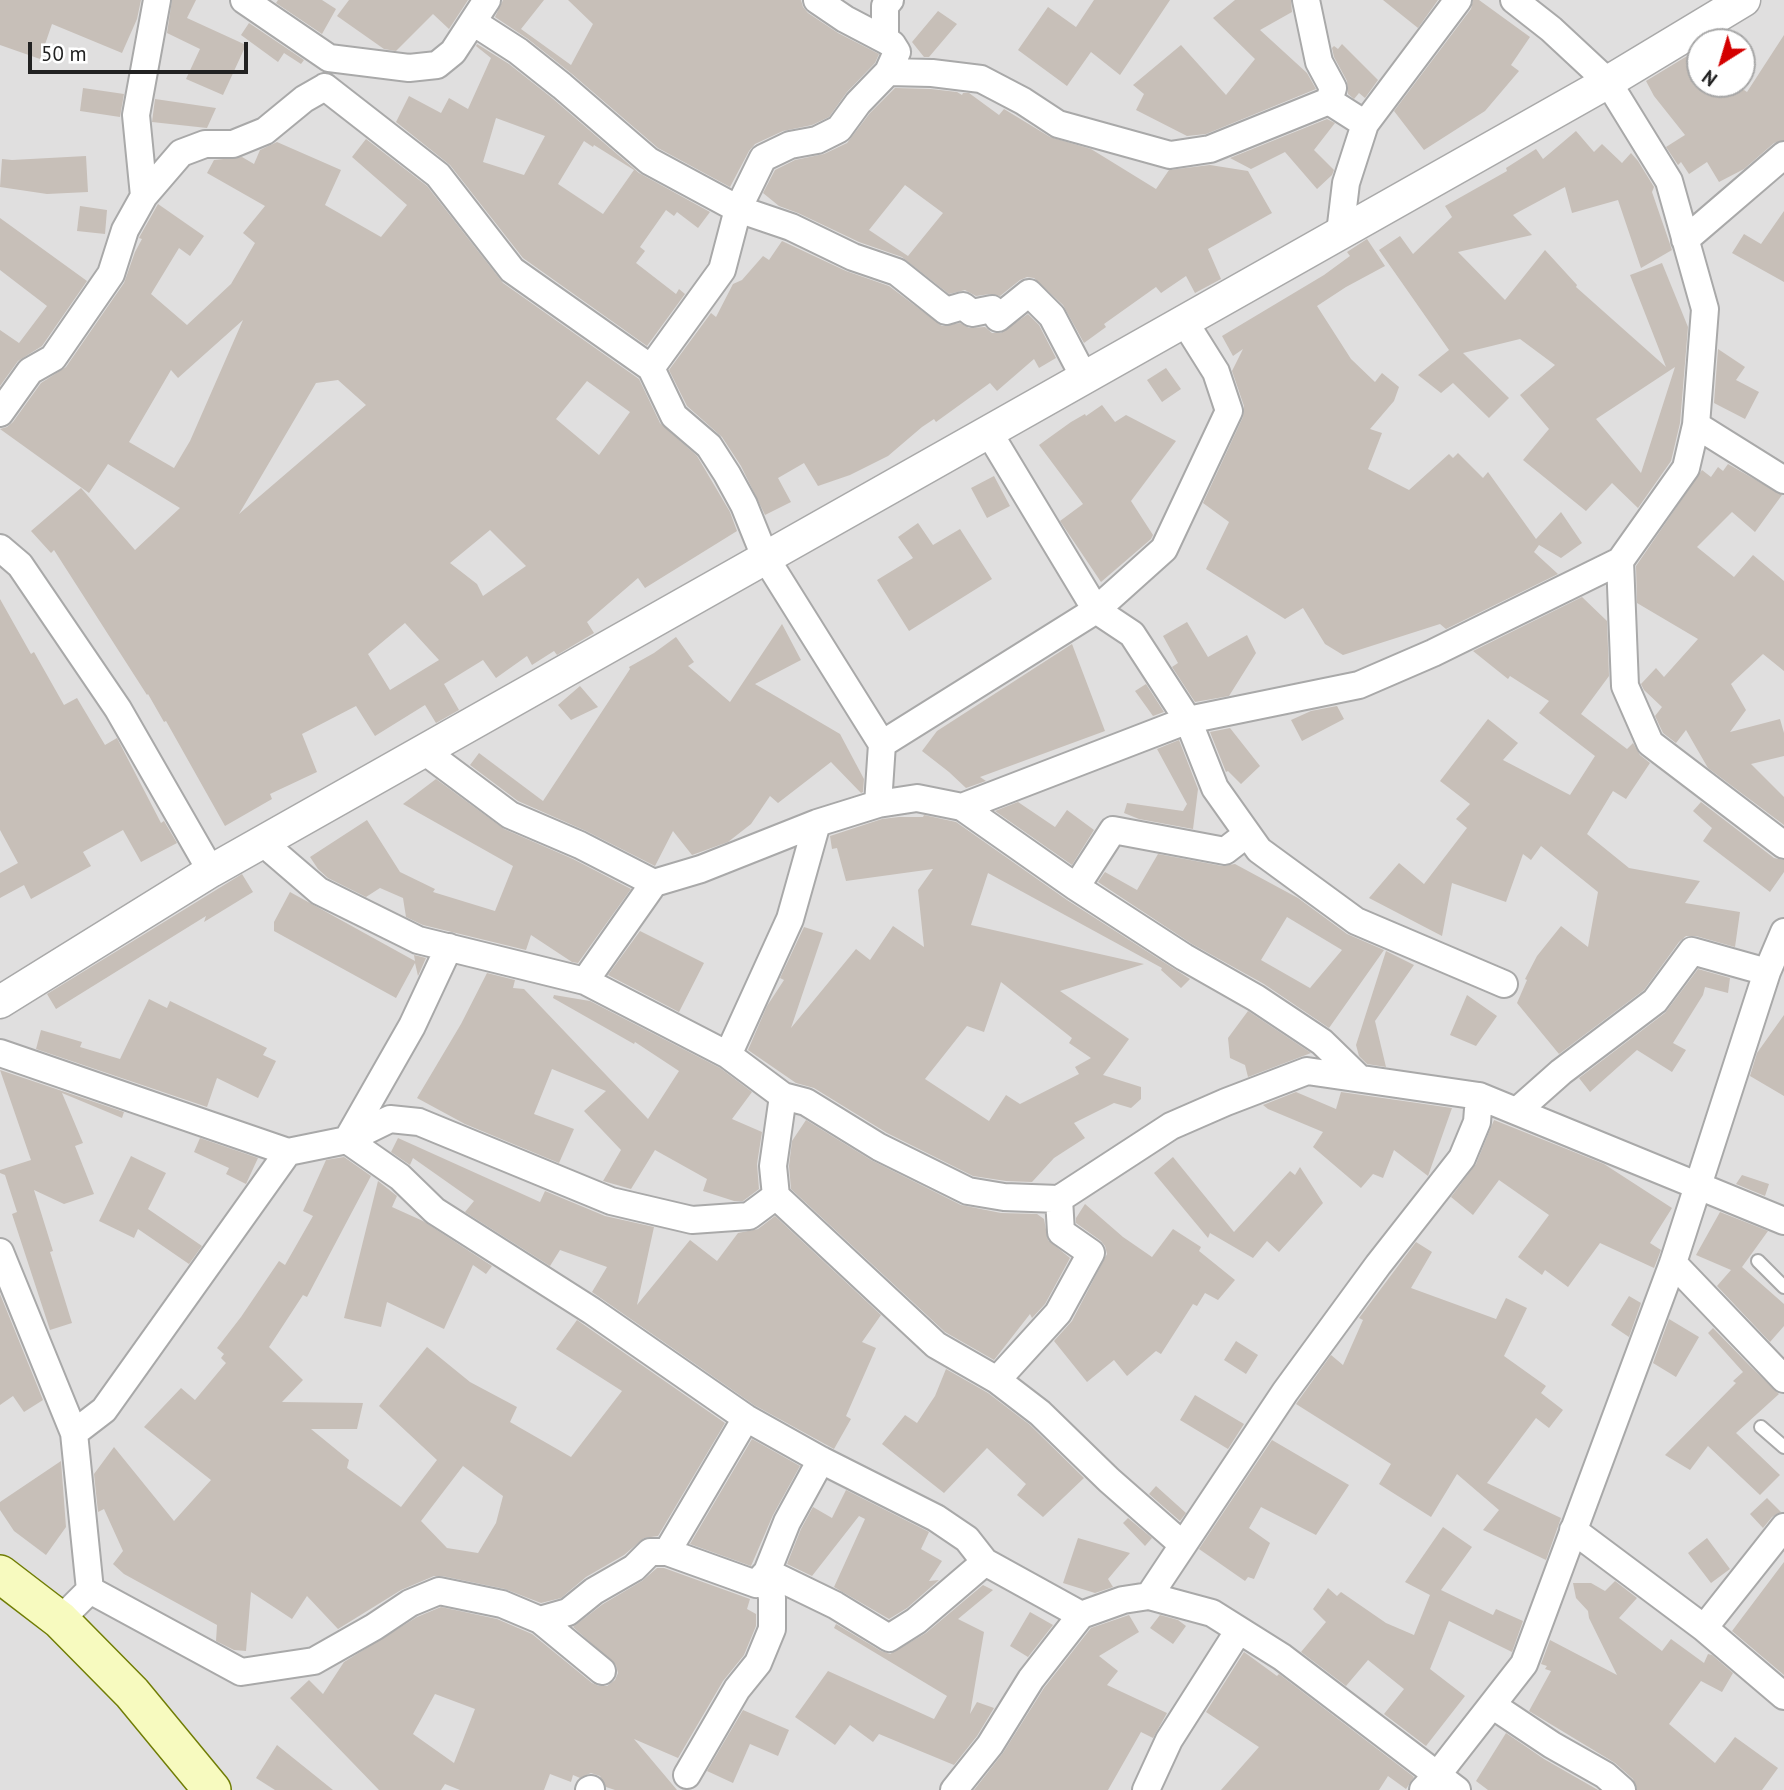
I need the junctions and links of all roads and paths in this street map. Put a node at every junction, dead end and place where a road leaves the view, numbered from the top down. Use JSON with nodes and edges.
{"nodes":[{"id":1,"x":157,"y":0,"type":"edge"},
{"id":2,"x":244,"y":0,"type":"edge"},
{"id":3,"x":817,"y":0,"type":"edge"},
{"id":4,"x":890,"y":0,"type":"edge"},
{"id":5,"x":1306,"y":0,"type":"edge"},
{"id":6,"x":1458,"y":0,"type":"edge"},
{"id":7,"x":1514,"y":0,"type":"edge"},
{"id":8,"x":1744,"y":0,"type":"edge"},
{"id":9,"x":479,"y":7,"type":"edge"},
{"id":10,"x":885,"y":40,"type":"junction"},
{"id":11,"x":329,"y":58,"type":"junction"},
{"id":12,"x":888,"y":72,"type":"junction"},
{"id":13,"x":1608,"y":82,"type":"junction"},
{"id":14,"x":325,"y":87,"type":"junction"},
{"id":15,"x":1329,"y":101,"type":"junction"},
{"id":16,"x":1365,"y":124,"type":"junction"},
{"id":17,"x":1784,"y":155,"type":"edge"},
{"id":18,"x":144,"y":196,"type":"junction"},
{"id":19,"x":738,"y":209,"type":"junction"},
{"id":20,"x":1340,"y":233,"type":"junction"},
{"id":21,"x":1685,"y":240,"type":"junction"},
{"id":22,"x":1184,"y":321,"type":"junction"},
{"id":23,"x":652,"y":368,"type":"junction"},
{"id":24,"x":1084,"y":377,"type":"junction"},
{"id":25,"x":0,"y":413,"type":"edge"},
{"id":26,"x":1696,"y":425,"type":"junction"},
{"id":27,"x":988,"y":430,"type":"junction"},
{"id":28,"x":1784,"y":480,"type":"edge"},
{"id":29,"x":0,"y":548,"type":"edge"},
{"id":30,"x":765,"y":556,"type":"junction"},
{"id":31,"x":1620,"y":561,"type":"junction"},
{"id":32,"x":1096,"y":610,"type":"junction"},
{"id":33,"x":1188,"y":720,"type":"junction"},
{"id":34,"x":881,"y":744,"type":"junction"},
{"id":35,"x":423,"y":750,"type":"junction"},
{"id":36,"x":878,"y":804,"type":"junction"},
{"id":37,"x":962,"y":807,"type":"junction"},
{"id":38,"x":817,"y":824,"type":"junction"},
{"id":39,"x":1247,"y":834,"type":"junction"},
{"id":40,"x":262,"y":842,"type":"junction"},
{"id":41,"x":1784,"y":845,"type":"edge"},
{"id":42,"x":211,"y":871,"type":"junction"},
{"id":43,"x":654,"y":883,"type":"junction"},
{"id":44,"x":1076,"y":887,"type":"junction"},
{"id":45,"x":1784,"y":932,"type":"edge"},
{"id":46,"x":449,"y":947,"type":"junction"},
{"id":47,"x":1767,"y":972,"type":"junction"},
{"id":48,"x":586,"y":981,"type":"junction"},
{"id":49,"x":1504,"y":984,"type":"dead end"},
{"id":50,"x":0,"y":1002,"type":"edge"},
{"id":51,"x":0,"y":1054,"type":"edge"},
{"id":52,"x":728,"y":1055,"type":"junction"},
{"id":53,"x":1358,"y":1077,"type":"junction"},
{"id":54,"x":783,"y":1096,"type":"junction"},
{"id":55,"x":1479,"y":1096,"type":"junction"},
{"id":56,"x":1517,"y":1111,"type":"junction"},
{"id":57,"x":347,"y":1140,"type":"junction"},
{"id":58,"x":288,"y":1152,"type":"junction"},
{"id":59,"x":1697,"y":1184,"type":"junction"},
{"id":60,"x":776,"y":1196,"type":"junction"},
{"id":61,"x":1059,"y":1199,"type":"junction"},
{"id":62,"x":1784,"y":1221,"type":"edge"},
{"id":63,"x":0,"y":1252,"type":"edge"},
{"id":64,"x":1758,"y":1261,"type":"dead end"},
{"id":65,"x":1673,"y":1263,"type":"junction"},
{"id":66,"x":1784,"y":1287,"type":"edge"},
{"id":67,"x":1784,"y":1379,"type":"edge"},
{"id":68,"x":997,"y":1380,"type":"junction"},
{"id":69,"x":746,"y":1418,"type":"junction"},
{"id":70,"x":1761,"y":1427,"type":"dead end"},
{"id":71,"x":74,"y":1433,"type":"junction"},
{"id":72,"x":1784,"y":1447,"type":"edge"},
{"id":73,"x":821,"y":1460,"type":"junction"},
{"id":74,"x":1784,"y":1528,"type":"edge"},
{"id":75,"x":1573,"y":1530,"type":"junction"},
{"id":76,"x":1183,"y":1545,"type":"junction"},
{"id":77,"x":667,"y":1552,"type":"junction"},
{"id":78,"x":985,"y":1562,"type":"junction"},
{"id":79,"x":767,"y":1572,"type":"junction"},
{"id":80,"x":0,"y":1574,"type":"edge"},
{"id":81,"x":90,"y":1590,"type":"junction"},
{"id":82,"x":1149,"y":1596,"type":"junction"},
{"id":83,"x":1081,"y":1615,"type":"junction"},
{"id":84,"x":60,"y":1620,"type":"junction"},
{"id":85,"x":540,"y":1620,"type":"junction"},
{"id":86,"x":1704,"y":1628,"type":"junction"},
{"id":87,"x":1239,"y":1630,"type":"junction"},
{"id":88,"x":602,"y":1671,"type":"dead end"},
{"id":89,"x":1784,"y":1696,"type":"edge"},
{"id":90,"x":1492,"y":1705,"type":"junction"},
{"id":91,"x":687,"y":1774,"type":"dead end"},
{"id":92,"x":1439,"y":1785,"type":"edge"},
{"id":93,"x":212,"y":1790,"type":"edge"},
{"id":94,"x":954,"y":1790,"type":"edge"},
{"id":95,"x":1146,"y":1790,"type":"edge"},
{"id":96,"x":1622,"y":1790,"type":"edge"}],
"edges":[{"from":1,"to":18,"type":"street"},
{"from":2,"to":11,"type":"street"},
{"from":3,"to":10,"type":"street"},
{"from":4,"to":10,"type":"street"},
{"from":5,"to":15,"type":"street"},
{"from":6,"to":16,"type":"street"},
{"from":7,"to":13,"type":"street"},
{"from":8,"to":13,"type":"street"},
{"from":9,"to":11,"type":"street"},
{"from":9,"to":19,"type":"street"},
{"from":10,"to":12,"type":"street"},
{"from":11,"to":14,"type":"street"},
{"from":12,"to":15,"type":"street"},
{"from":12,"to":19,"type":"street"},
{"from":13,"to":20,"type":"street"},
{"from":13,"to":21,"type":"street"},
{"from":14,"to":18,"type":"street"},
{"from":14,"to":23,"type":"street"},
{"from":15,"to":16,"type":"street"},
{"from":16,"to":20,"type":"street"},
{"from":17,"to":21,"type":"street"},
{"from":18,"to":25,"type":"street"},
{"from":19,"to":23,"type":"street"},
{"from":19,"to":24,"type":"street"},
{"from":20,"to":22,"type":"street"},
{"from":21,"to":26,"type":"street"},
{"from":22,"to":24,"type":"street"},
{"from":22,"to":32,"type":"street"},
{"from":23,"to":30,"type":"street"},
{"from":24,"to":27,"type":"street"},
{"from":26,"to":28,"type":"street"},
{"from":26,"to":31,"type":"street"},
{"from":27,"to":30,"type":"street"},
{"from":27,"to":32,"type":"street"},
{"from":29,"to":42,"type":"street"},
{"from":30,"to":34,"type":"street"},
{"from":30,"to":35,"type":"street"},
{"from":31,"to":33,"type":"street"},
{"from":31,"to":41,"type":"street"},
{"from":32,"to":33,"type":"street"},
{"from":32,"to":34,"type":"street"},
{"from":33,"to":37,"type":"street"},
{"from":33,"to":39,"type":"street"},
{"from":34,"to":36,"type":"street"},
{"from":35,"to":40,"type":"street"},
{"from":35,"to":43,"type":"street"},
{"from":36,"to":37,"type":"street"},
{"from":36,"to":38,"type":"street"},
{"from":37,"to":44,"type":"street"},
{"from":38,"to":43,"type":"street"},
{"from":38,"to":52,"type":"street"},
{"from":39,"to":44,"type":"street"},
{"from":39,"to":49,"type":"street"},
{"from":40,"to":42,"type":"street"},
{"from":40,"to":46,"type":"street"},
{"from":42,"to":50,"type":"street"},
{"from":43,"to":48,"type":"street"},
{"from":44,"to":53,"type":"street"},
{"from":45,"to":47,"type":"street"},
{"from":46,"to":48,"type":"street"},
{"from":46,"to":57,"type":"street"},
{"from":47,"to":56,"type":"street"},
{"from":47,"to":59,"type":"street"},
{"from":48,"to":52,"type":"street"},
{"from":51,"to":58,"type":"street"},
{"from":52,"to":54,"type":"street"},
{"from":53,"to":55,"type":"street"},
{"from":53,"to":61,"type":"street"},
{"from":54,"to":60,"type":"street"},
{"from":54,"to":61,"type":"street"},
{"from":55,"to":56,"type":"street"},
{"from":55,"to":76,"type":"street"},
{"from":56,"to":59,"type":"street"},
{"from":57,"to":58,"type":"street"},
{"from":57,"to":60,"type":"street"},
{"from":57,"to":69,"type":"street"},
{"from":58,"to":71,"type":"street"},
{"from":59,"to":62,"type":"street"},
{"from":59,"to":65,"type":"street"},
{"from":60,"to":68,"type":"street"},
{"from":61,"to":68,"type":"street"},
{"from":63,"to":71,"type":"street"},
{"from":64,"to":66,"type":"lane"},
{"from":65,"to":67,"type":"street"},
{"from":65,"to":75,"type":"street"},
{"from":68,"to":76,"type":"street"},
{"from":69,"to":73,"type":"street"},
{"from":69,"to":77,"type":"street"},
{"from":70,"to":72,"type":"lane"},
{"from":71,"to":81,"type":"street"},
{"from":73,"to":78,"type":"street"},
{"from":73,"to":79,"type":"street"},
{"from":74,"to":86,"type":"street"},
{"from":75,"to":86,"type":"street"},
{"from":75,"to":90,"type":"street"},
{"from":76,"to":82,"type":"street"},
{"from":77,"to":79,"type":"street"},
{"from":77,"to":85,"type":"street"},
{"from":78,"to":79,"type":"street"},
{"from":78,"to":83,"type":"street"},
{"from":79,"to":91,"type":"street"},
{"from":80,"to":84,"type":"main road"},
{"from":81,"to":84,"type":"street"},
{"from":81,"to":85,"type":"street"},
{"from":82,"to":83,"type":"street"},
{"from":82,"to":87,"type":"street"},
{"from":83,"to":94,"type":"street"},
{"from":84,"to":93,"type":"main road"},
{"from":85,"to":88,"type":"street"},
{"from":86,"to":89,"type":"street"},
{"from":87,"to":92,"type":"street"},
{"from":87,"to":95,"type":"street"},
{"from":90,"to":92,"type":"street"},
{"from":90,"to":96,"type":"street"}]}
